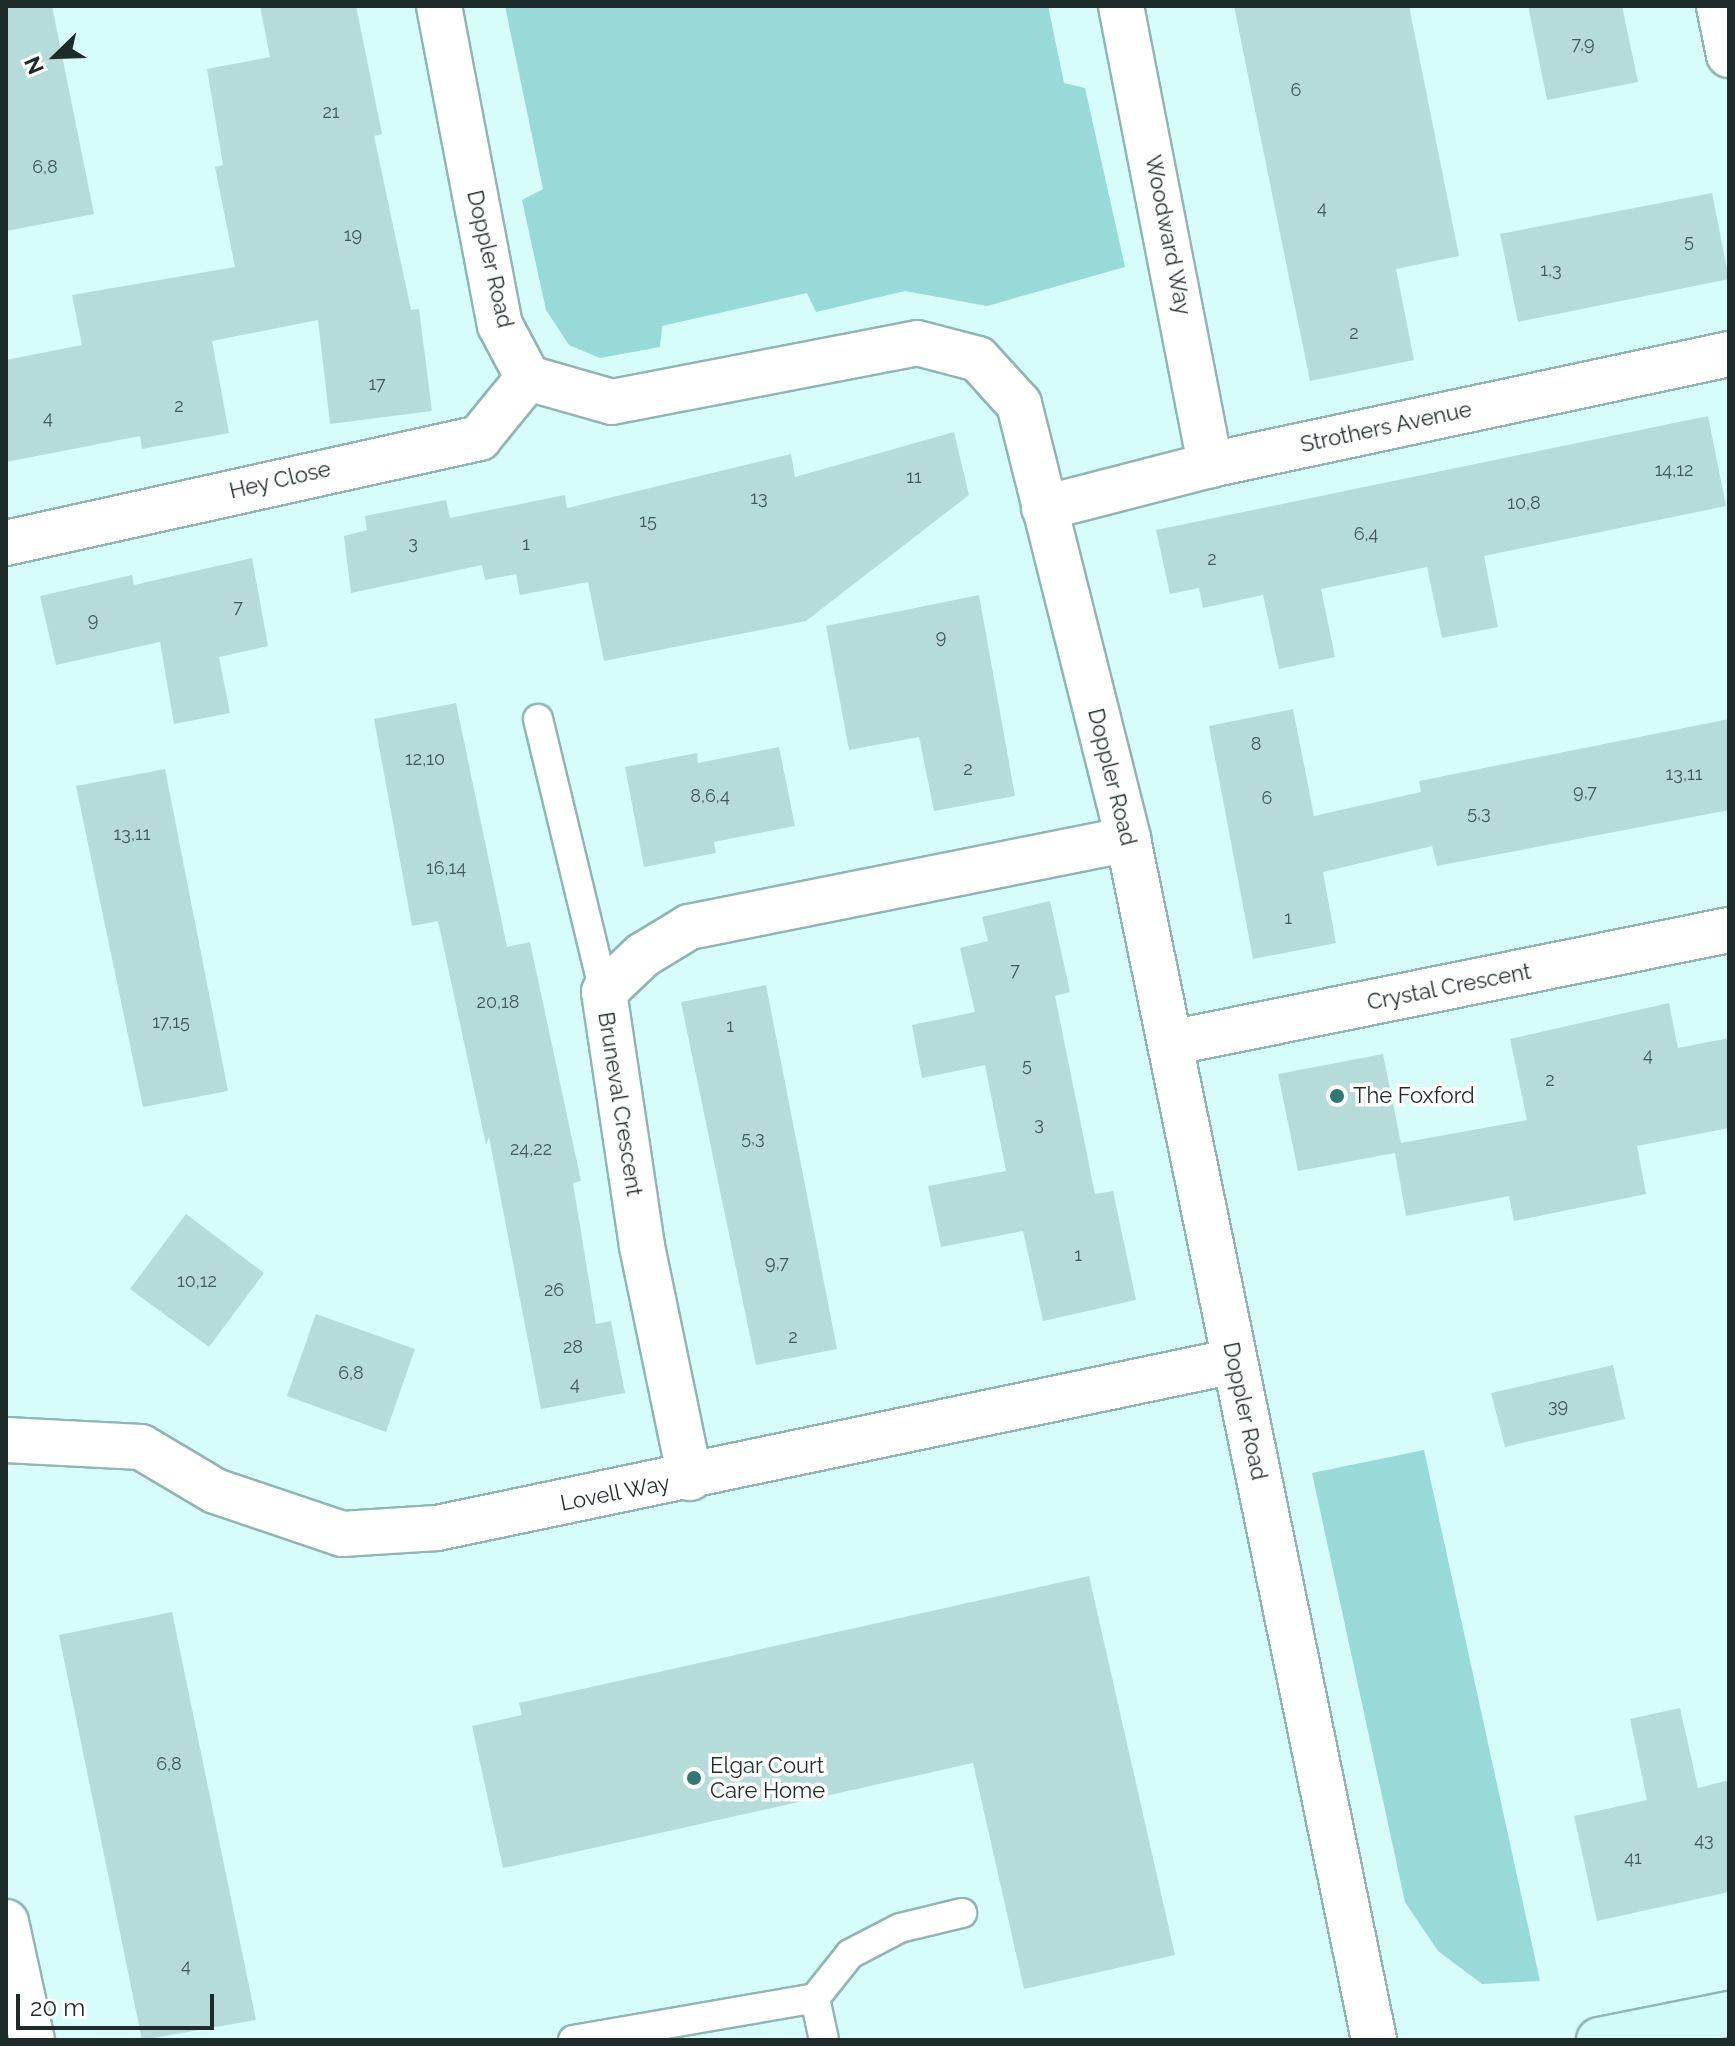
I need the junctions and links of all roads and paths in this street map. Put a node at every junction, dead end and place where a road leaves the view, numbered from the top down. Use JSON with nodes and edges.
{"nodes":[{"id":1,"x":439,"y":6,"type":"edge"},
{"id":2,"x":1121,"y":6,"type":"edge"},
{"id":3,"x":1719,"y":6,"type":"edge"},
{"id":4,"x":1729,"y":55,"type":"edge"},
{"id":5,"x":1729,"y":354,"type":"edge"},
{"id":6,"x":528,"y":378,"type":"junction"},
{"id":7,"x":1210,"y":465,"type":"junction"},
{"id":8,"x":1044,"y":508,"type":"junction"},
{"id":9,"x":6,"y":543,"type":"edge"},
{"id":10,"x":538,"y":719,"type":"dead end"},
{"id":11,"x":1128,"y":839,"type":"junction"},
{"id":12,"x":1729,"y":930,"type":"edge"},
{"id":13,"x":604,"y":992,"type":"junction"},
{"id":14,"x":1170,"y":1043,"type":"junction"},
{"id":15,"x":1234,"y":1361,"type":"junction"},
{"id":16,"x":6,"y":1440,"type":"edge"},
{"id":17,"x":690,"y":1478,"type":"junction"},
{"id":18,"x":962,"y":1913,"type":"dead end"},
{"id":19,"x":6,"y":1922,"type":"edge"},
{"id":20,"x":815,"y":1998,"type":"junction"},
{"id":21,"x":1729,"y":2014,"type":"edge"},
{"id":22,"x":32,"y":2040,"type":"edge"},
{"id":23,"x":573,"y":2040,"type":"edge"},
{"id":24,"x":824,"y":2040,"type":"edge"},
{"id":25,"x":1374,"y":2040,"type":"edge"},
{"id":26,"x":1599,"y":2040,"type":"edge"}],
"edges":[{"from":1,"to":6,"type":"street","name":"Doppler Road"},
{"from":2,"to":7,"type":"street","name":"Woodward Way"},
{"from":3,"to":4,"type":"street"},
{"from":5,"to":7,"type":"street","name":"Strothers Avenue"},
{"from":6,"to":8,"type":"street","name":"Doppler Road"},
{"from":6,"to":9,"type":"street","name":"Hey Close"},
{"from":7,"to":8,"type":"street","name":"Strothers Avenue"},
{"from":8,"to":11,"type":"street","name":"Doppler Road"},
{"from":10,"to":13,"type":"lane"},
{"from":11,"to":13,"type":"street","name":"Bruneval Crescent"},
{"from":11,"to":14,"type":"street","name":"Doppler Road"},
{"from":12,"to":14,"type":"street","name":"Crystal Crescent"},
{"from":13,"to":17,"type":"street","name":"Bruneval Crescent"},
{"from":14,"to":15,"type":"street","name":"Doppler Road"},
{"from":15,"to":17,"type":"street","name":"Lovell Way"},
{"from":15,"to":25,"type":"street","name":"Doppler Road"},
{"from":16,"to":17,"type":"street","name":"Lovell Way"},
{"from":18,"to":20,"type":"lane"},
{"from":19,"to":22,"type":"street"},
{"from":20,"to":23,"type":"lane"},
{"from":20,"to":24,"type":"lane"},
{"from":21,"to":26,"type":"street"}]}
